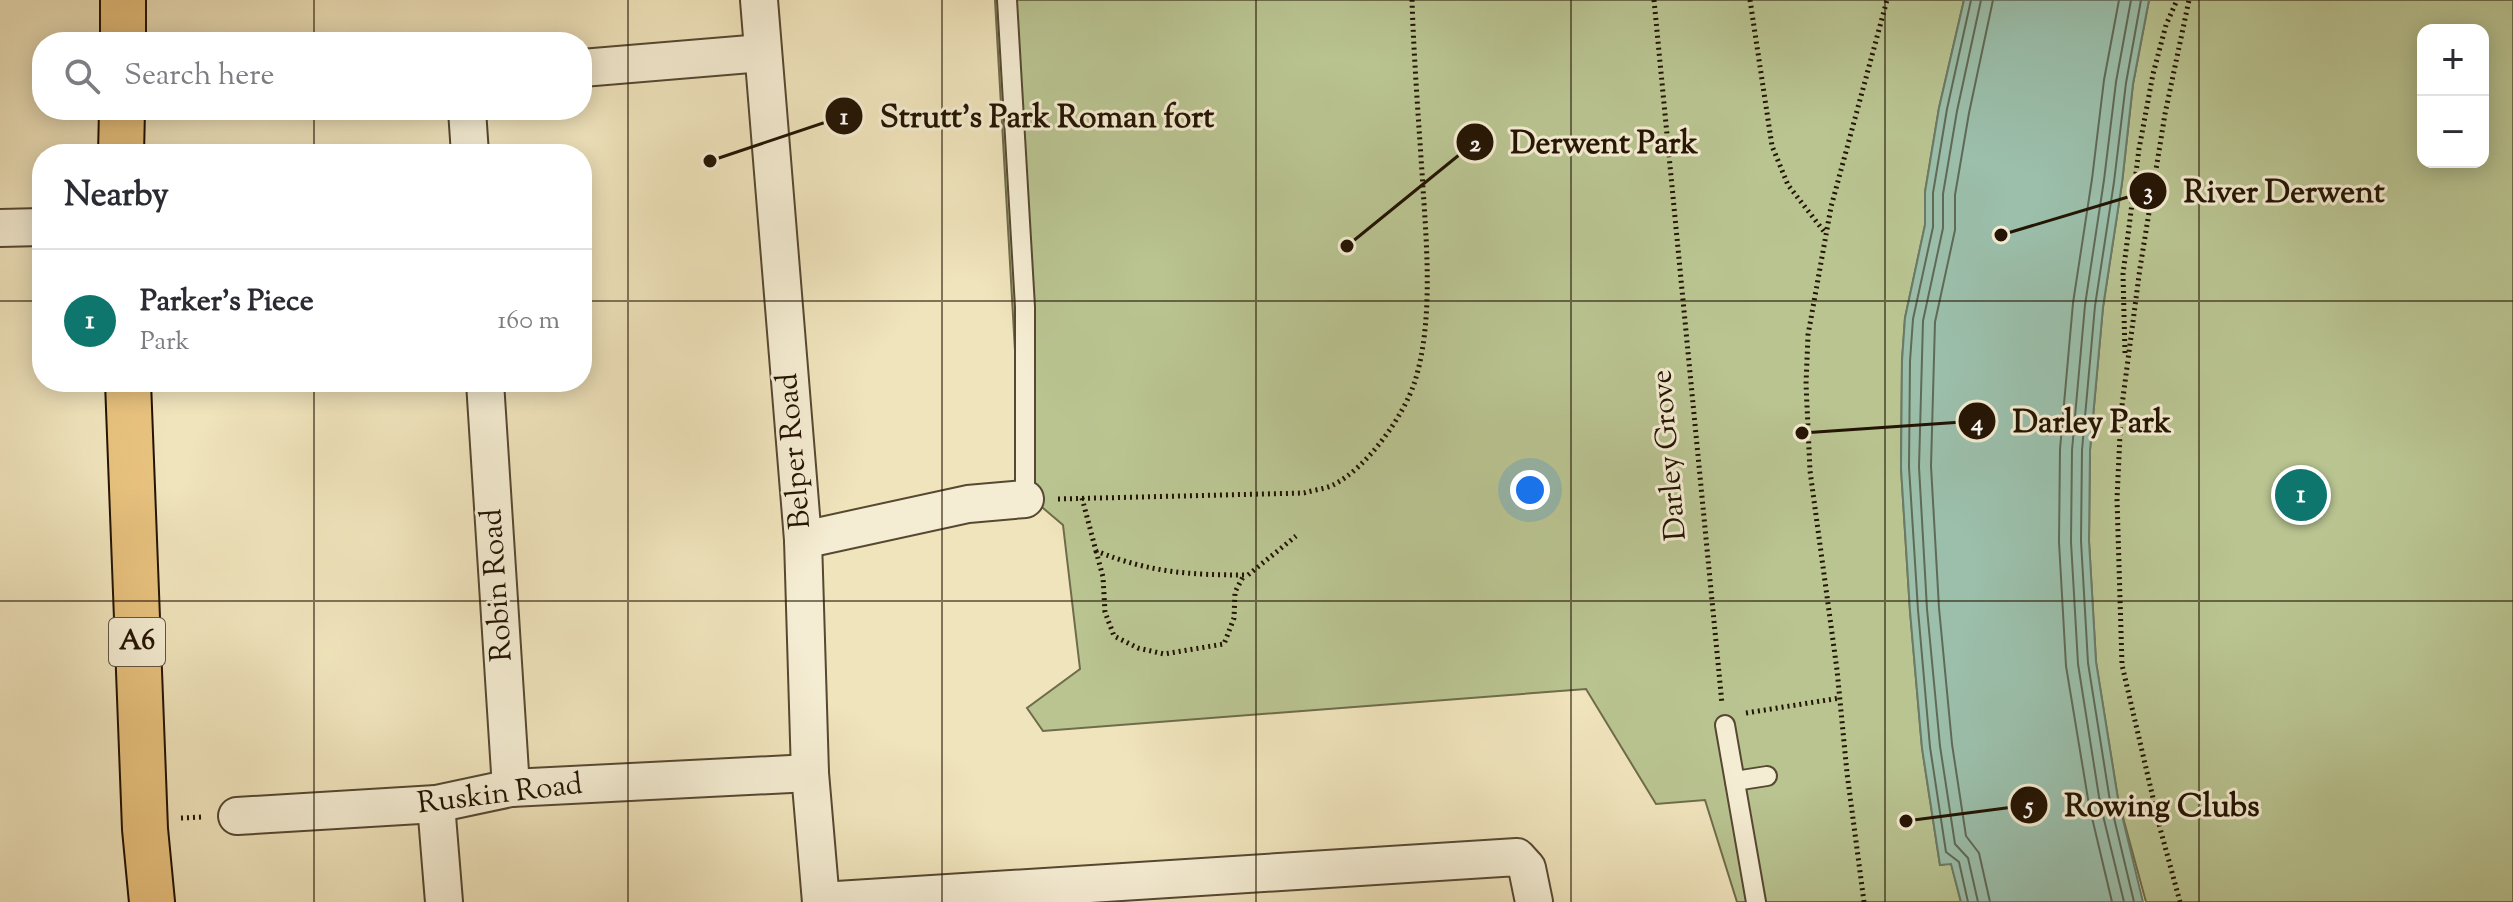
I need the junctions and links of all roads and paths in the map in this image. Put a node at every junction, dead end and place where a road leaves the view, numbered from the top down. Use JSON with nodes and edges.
{"nodes":[{"id":1,"x":123,"y":0,"type":"edge"},
{"id":2,"x":759,"y":0,"type":"edge"},
{"id":3,"x":1007,"y":0,"type":"edge"},
{"id":4,"x":1412,"y":0,"type":"edge"},
{"id":5,"x":1654,"y":0,"type":"edge"},
{"id":6,"x":1750,"y":0,"type":"edge"},
{"id":7,"x":1887,"y":0,"type":"edge"},
{"id":8,"x":2177,"y":0,"type":"edge"},
{"id":9,"x":2189,"y":0,"type":"edge"},
{"id":10,"x":123,"y":32,"type":"edge"},
{"id":11,"x":762,"y":53,"type":"junction"},
{"id":12,"x":592,"y":67,"type":"edge"},
{"id":13,"x":122,"y":120,"type":"edge"},
{"id":14,"x":468,"y":120,"type":"edge"},
{"id":15,"x":121,"y":144,"type":"edge"},
{"id":16,"x":469,"y":144,"type":"edge"},
{"id":17,"x":32,"y":227,"type":"edge"},
{"id":18,"x":0,"y":228,"type":"edge"},
{"id":19,"x":1826,"y":235,"type":"junction"},
{"id":20,"x":2126,"y":367,"type":"junction"},
{"id":21,"x":128,"y":392,"type":"edge"},
{"id":22,"x":486,"y":392,"type":"edge"},
{"id":23,"x":1082,"y":498,"type":"junction"},
{"id":24,"x":1025,"y":499,"type":"junction"},
{"id":25,"x":1296,"y":536,"type":"dead end"},
{"id":26,"x":803,"y":540,"type":"junction"},
{"id":27,"x":1096,"y":551,"type":"junction"},
{"id":28,"x":1244,"y":575,"type":"junction"},
{"id":29,"x":1840,"y":698,"type":"junction"},
{"id":30,"x":1724,"y":721,"type":"junction"},
{"id":31,"x":810,"y":773,"type":"junction"},
{"id":32,"x":1767,"y":776,"type":"dead end"},
{"id":33,"x":1735,"y":781,"type":"junction"},
{"id":34,"x":511,"y":788,"type":"junction"},
{"id":35,"x":436,"y":804,"type":"junction"},
{"id":36,"x":224,"y":816,"type":"joint"},
{"id":37,"x":176,"y":818,"type":"dead end"},
{"id":38,"x":1253,"y":888,"type":"edge"},
{"id":39,"x":152,"y":902,"type":"edge"},
{"id":40,"x":444,"y":902,"type":"edge"},
{"id":41,"x":821,"y":902,"type":"edge"},
{"id":42,"x":1534,"y":902,"type":"edge"},
{"id":43,"x":1756,"y":902,"type":"edge"},
{"id":44,"x":1864,"y":902,"type":"edge"},
{"id":45,"x":2180,"y":902,"type":"edge"}],
"edges":[{"from":1,"to":10,"type":"main road"},
{"from":2,"to":11,"type":"street","name":"Belper Road"},
{"from":3,"to":24,"type":"lane"},
{"from":4,"to":23,"type":"path"},
{"from":5,"to":30,"type":"path","name":"Darley Grove"},
{"from":6,"to":19,"type":"path"},
{"from":7,"to":19,"type":"path"},
{"from":8,"to":20,"type":"path"},
{"from":9,"to":20,"type":"path"},
{"from":11,"to":12,"type":"street"},
{"from":11,"to":26,"type":"street","name":"Belper Road"},
{"from":13,"to":15,"type":"main road"},
{"from":14,"to":16,"type":"street"},
{"from":17,"to":18,"type":"street"},
{"from":19,"to":29,"type":"path"},
{"from":20,"to":45,"type":"path"},
{"from":21,"to":39,"type":"main road","number":"A6"},
{"from":22,"to":34,"type":"street","name":"Robin Road"},
{"from":23,"to":24,"type":"path"},
{"from":23,"to":27,"type":"path"},
{"from":24,"to":26,"type":"street"},
{"from":25,"to":28,"type":"path"},
{"from":26,"to":31,"type":"street","name":"Belper Road"},
{"from":27,"to":28,"type":"path"},
{"from":27,"to":28,"type":"path"},
{"from":29,"to":30,"type":"path"},
{"from":29,"to":44,"type":"path"},
{"from":30,"to":33,"type":"lane"},
{"from":31,"to":34,"type":"street","name":"Ruskin Road"},
{"from":31,"to":41,"type":"street","name":"Belper Road"},
{"from":32,"to":33,"type":"lane"},
{"from":33,"to":43,"type":"lane"},
{"from":34,"to":35,"type":"street","name":"Ruskin Road"},
{"from":35,"to":36,"type":"street","name":"Ruskin Road"},
{"from":35,"to":40,"type":"street"},
{"from":36,"to":37,"type":"path"},
{"from":38,"to":41,"type":"street"},
{"from":38,"to":42,"type":"street"}]}
